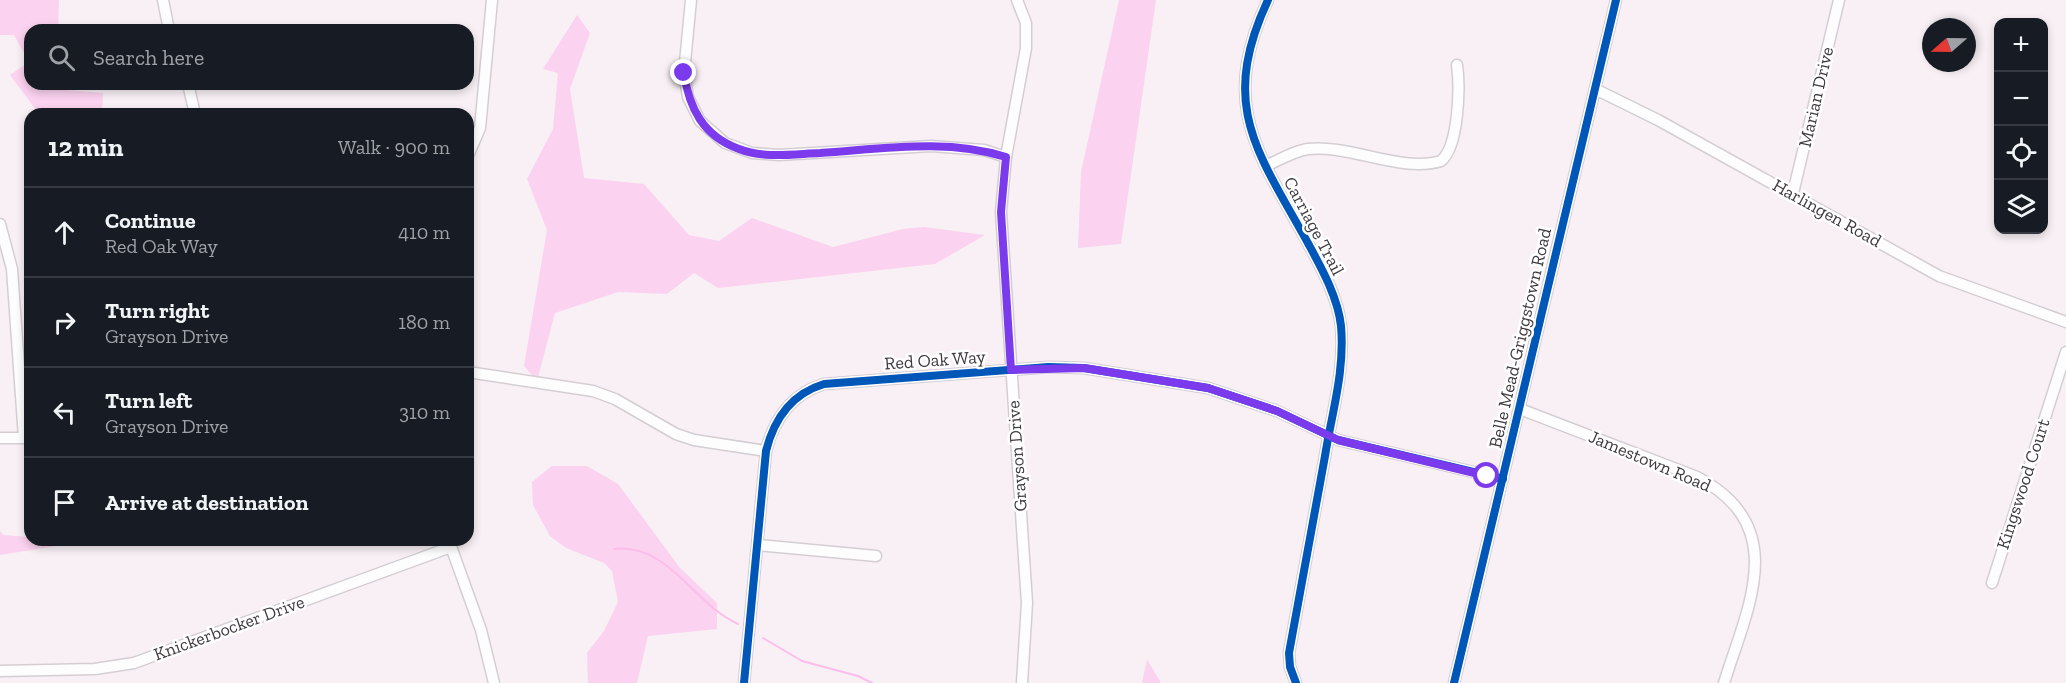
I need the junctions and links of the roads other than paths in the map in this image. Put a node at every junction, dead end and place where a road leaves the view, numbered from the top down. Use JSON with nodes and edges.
{"nodes":[{"id":1,"x":163,"y":0,"type":"edge"},
{"id":2,"x":492,"y":0,"type":"edge"},
{"id":3,"x":691,"y":0,"type":"edge"},
{"id":4,"x":1017,"y":0,"type":"edge"},
{"id":5,"x":1268,"y":0,"type":"edge"},
{"id":6,"x":1616,"y":0,"type":"edge"},
{"id":7,"x":1839,"y":0,"type":"edge"},
{"id":8,"x":168,"y":24,"type":"edge"},
{"id":9,"x":1457,"y":65,"type":"dead end"},
{"id":10,"x":1595,"y":89,"type":"junction"},
{"id":11,"x":189,"y":90,"type":"edge"},
{"id":12,"x":194,"y":108,"type":"edge"},
{"id":13,"x":474,"y":141,"type":"edge"},
{"id":14,"x":1006,"y":157,"type":"junction"},
{"id":15,"x":1266,"y":166,"type":"junction"},
{"id":16,"x":1793,"y":194,"type":"junction"},
{"id":17,"x":0,"y":224,"type":"edge"},
{"id":18,"x":2066,"y":322,"type":"edge"},
{"id":19,"x":2066,"y":352,"type":"edge"},
{"id":20,"x":1011,"y":370,"type":"junction"},
{"id":21,"x":474,"y":373,"type":"edge"},
{"id":22,"x":24,"y":404,"type":"edge"},
{"id":23,"x":1520,"y":408,"type":"junction"},
{"id":24,"x":1328,"y":437,"type":"junction"},
{"id":25,"x":0,"y":438,"type":"edge"},
{"id":26,"x":24,"y":438,"type":"edge"},
{"id":27,"x":766,"y":451,"type":"junction"},
{"id":28,"x":1503,"y":479,"type":"junction"},
{"id":29,"x":758,"y":545,"type":"junction"},
{"id":30,"x":442,"y":546,"type":"edge"},
{"id":31,"x":451,"y":546,"type":"edge"},
{"id":32,"x":876,"y":556,"type":"dead end"},
{"id":33,"x":1992,"y":583,"type":"dead end"},
{"id":34,"x":0,"y":671,"type":"edge"},
{"id":35,"x":53,"y":671,"type":"junction"},
{"id":36,"x":53,"y":683,"type":"edge"},
{"id":37,"x":494,"y":683,"type":"edge"},
{"id":38,"x":744,"y":683,"type":"edge"},
{"id":39,"x":1022,"y":683,"type":"edge"},
{"id":40,"x":1296,"y":683,"type":"edge"},
{"id":41,"x":1454,"y":683,"type":"edge"},
{"id":42,"x":1724,"y":683,"type":"edge"}],
"edges":[{"from":1,"to":8,"type":"street"},
{"from":2,"to":13,"type":"street"},
{"from":3,"to":14,"type":"street"},
{"from":4,"to":14,"type":"street","name":"Grayson Drive"},
{"from":5,"to":15,"type":"street","name":"Carriage Trail"},
{"from":6,"to":10,"type":"street","name":"Belle Mead-Griggstown Road"},
{"from":7,"to":16,"type":"street","name":"Marian Drive"},
{"from":9,"to":15,"type":"street"},
{"from":10,"to":16,"type":"street","name":"Harlingen Road"},
{"from":10,"to":23,"type":"street","name":"Belle Mead-Griggstown Road"},
{"from":11,"to":12,"type":"street"},
{"from":14,"to":20,"type":"street","name":"Grayson Drive"},
{"from":15,"to":24,"type":"street","name":"Carriage Trail"},
{"from":16,"to":18,"type":"street","name":"Harlingen Road"},
{"from":17,"to":22,"type":"street"},
{"from":19,"to":33,"type":"street","name":"Kingswood Court"},
{"from":20,"to":24,"type":"street","name":"Red Oak Way"},
{"from":20,"to":27,"type":"street","name":"Red Oak Way"},
{"from":20,"to":39,"type":"street","name":"Grayson Drive"},
{"from":21,"to":27,"type":"street"},
{"from":23,"to":28,"type":"street","name":"Belle Mead-Griggstown Road"},
{"from":23,"to":42,"type":"street","name":"Jamestown Road"},
{"from":24,"to":28,"type":"street","name":"Red Oak Way"},
{"from":24,"to":40,"type":"street","name":"Carriage Trail"},
{"from":25,"to":26,"type":"street"},
{"from":27,"to":29,"type":"street","name":"Red Oak Way"},
{"from":28,"to":41,"type":"street","name":"Belle Mead-Griggstown Road"},
{"from":29,"to":32,"type":"street"},
{"from":29,"to":38,"type":"street","name":"Red Oak Way"},
{"from":30,"to":35,"type":"street","name":"Knickerbocker Drive"},
{"from":31,"to":37,"type":"street"},
{"from":34,"to":35,"type":"street","name":"Knickerbocker Drive"},
{"from":35,"to":36,"type":"street"}]}
